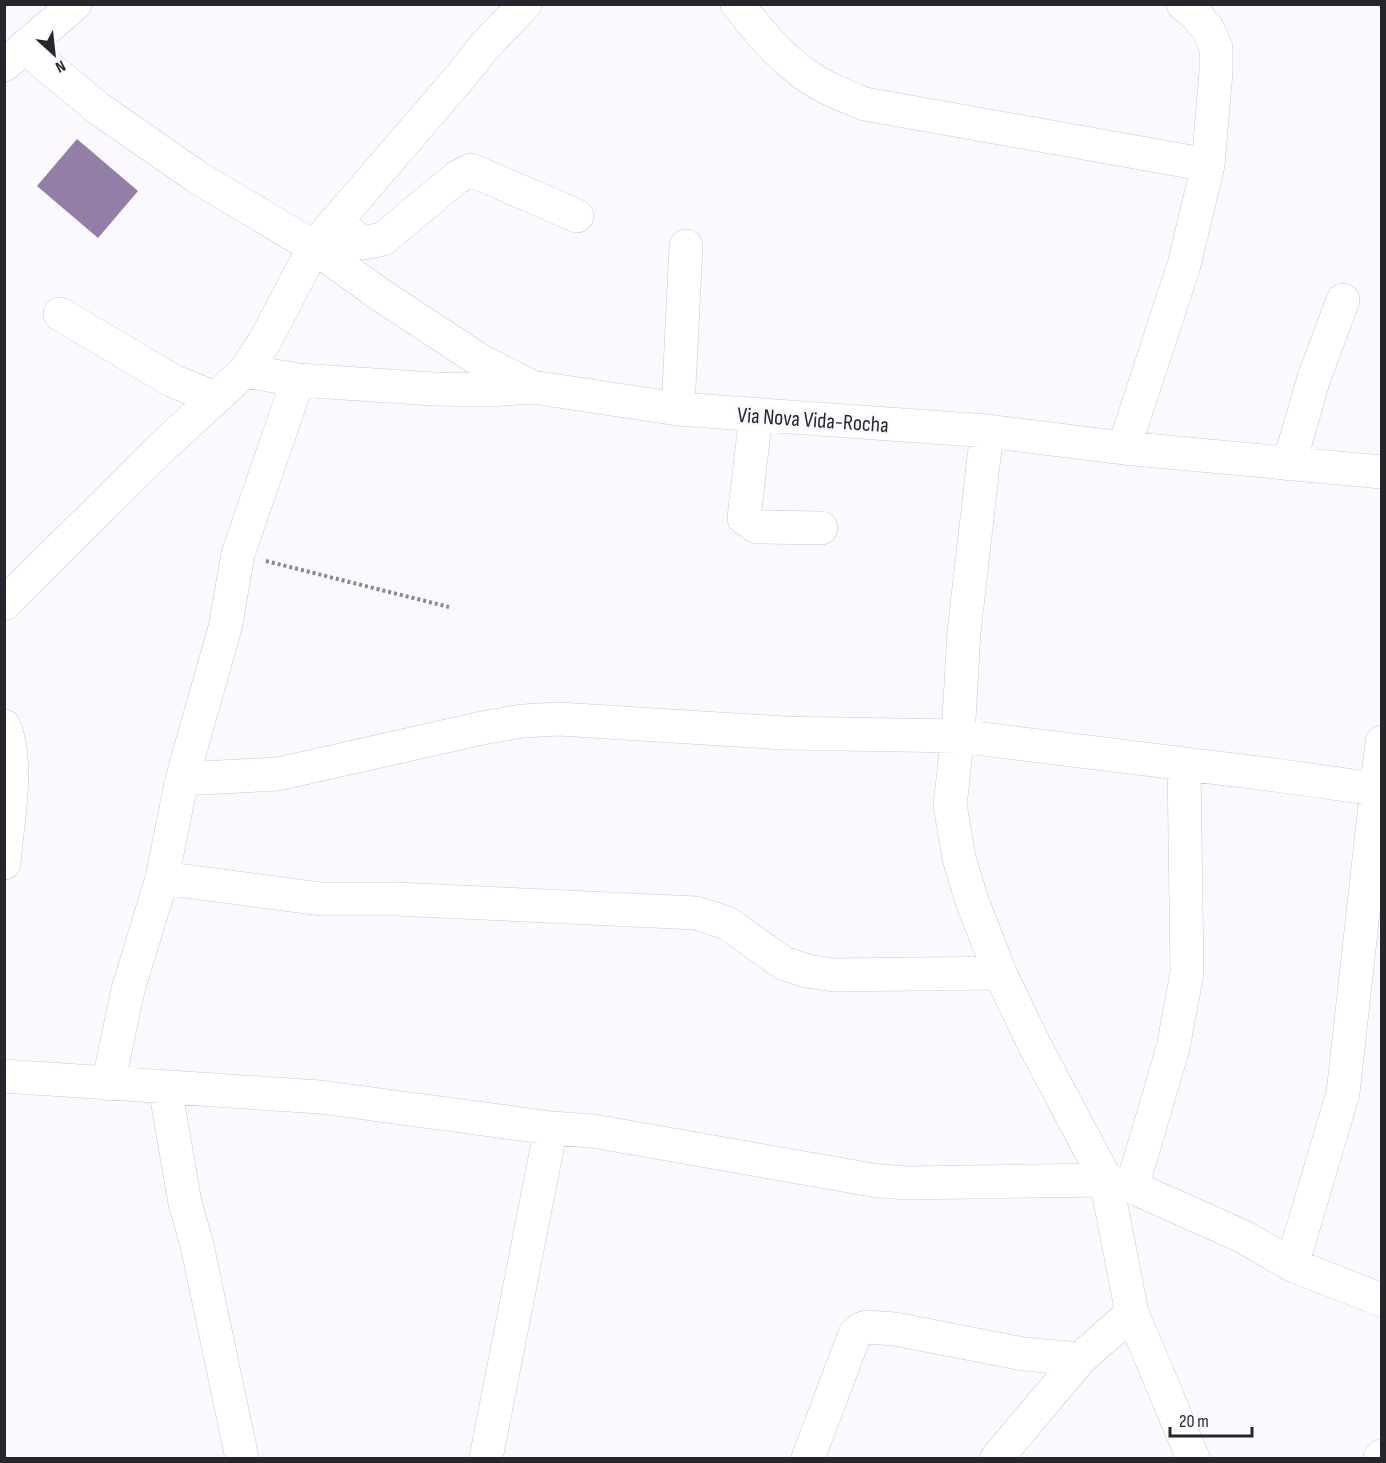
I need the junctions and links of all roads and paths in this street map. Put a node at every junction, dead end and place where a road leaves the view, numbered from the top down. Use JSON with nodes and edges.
{"nodes":[{"id":1,"x":75,"y":4,"type":"edge"},
{"id":2,"x":525,"y":4,"type":"edge"},
{"id":3,"x":737,"y":4,"type":"edge"},
{"id":4,"x":1183,"y":4,"type":"edge"},
{"id":5,"x":14,"y":56,"type":"edge"},
{"id":6,"x":1208,"y":165,"type":"junction"},
{"id":7,"x":577,"y":216,"type":"dead end"},
{"id":8,"x":336,"y":222,"type":"junction"},
{"id":9,"x":686,"y":246,"type":"dead end"},
{"id":10,"x":314,"y":247,"type":"junction"},
{"id":11,"x":1344,"y":300,"type":"dead end"},
{"id":12,"x":60,"y":314,"type":"dead end"},
{"id":13,"x":245,"y":370,"type":"junction"},
{"id":14,"x":298,"y":380,"type":"junction"},
{"id":15,"x":532,"y":387,"type":"junction"},
{"id":16,"x":216,"y":398,"type":"junction"},
{"id":17,"x":678,"y":409,"type":"junction"},
{"id":18,"x":756,"y":415,"type":"junction"},
{"id":19,"x":987,"y":431,"type":"junction"},
{"id":20,"x":1124,"y":448,"type":"junction"},
{"id":21,"x":1289,"y":464,"type":"junction"},
{"id":22,"x":1382,"y":472,"type":"edge"},
{"id":23,"x":821,"y":528,"type":"dead end"},
{"id":24,"x":238,"y":554,"type":"junction"},
{"id":25,"x":4,"y":603,"type":"edge"},
{"id":26,"x":449,"y":607,"type":"dead end"},
{"id":27,"x":4,"y":726,"type":"edge"},
{"id":28,"x":958,"y":736,"type":"junction"},
{"id":29,"x":1382,"y":742,"type":"edge"},
{"id":30,"x":1184,"y":765,"type":"junction"},
{"id":31,"x":182,"y":779,"type":"junction"},
{"id":32,"x":1379,"y":790,"type":"edge"},
{"id":33,"x":4,"y":863,"type":"edge"},
{"id":34,"x":162,"y":878,"type":"junction"},
{"id":35,"x":1000,"y":973,"type":"junction"},
{"id":36,"x":4,"y":1076,"type":"edge"},
{"id":37,"x":108,"y":1084,"type":"junction"},
{"id":38,"x":165,"y":1087,"type":"junction"},
{"id":39,"x":550,"y":1128,"type":"junction"},
{"id":40,"x":1119,"y":1184,"type":"junction"},
{"id":41,"x":1292,"y":1265,"type":"junction"},
{"id":42,"x":1382,"y":1300,"type":"edge"},
{"id":43,"x":1132,"y":1313,"type":"junction"},
{"id":44,"x":1080,"y":1359,"type":"junction"},
{"id":45,"x":242,"y":1458,"type":"edge"},
{"id":46,"x":489,"y":1458,"type":"edge"},
{"id":47,"x":808,"y":1458,"type":"edge"},
{"id":48,"x":997,"y":1458,"type":"edge"},
{"id":49,"x":1193,"y":1458,"type":"edge"}],
"edges":[{"from":1,"to":5,"type":"main road"},
{"from":2,"to":8,"type":"main road"},
{"from":3,"to":6,"type":"main road"},
{"from":4,"to":6,"type":"main road"},
{"from":5,"to":10,"type":"main road"},
{"from":6,"to":20,"type":"main road"},
{"from":7,"to":8,"type":"main road"},
{"from":8,"to":10,"type":"main road"},
{"from":9,"to":17,"type":"main road"},
{"from":10,"to":13,"type":"main road"},
{"from":10,"to":15,"type":"main road"},
{"from":11,"to":21,"type":"main road"},
{"from":12,"to":16,"type":"main road"},
{"from":13,"to":14,"type":"main road","name":"Via Nova Vida-Rocha"},
{"from":13,"to":16,"type":"main road"},
{"from":14,"to":15,"type":"main road","name":"Via Nova Vida-Rocha"},
{"from":14,"to":24,"type":"main road"},
{"from":15,"to":17,"type":"main road","name":"Via Nova Vida-Rocha"},
{"from":16,"to":25,"type":"main road"},
{"from":17,"to":18,"type":"main road","name":"Via Nova Vida-Rocha"},
{"from":18,"to":19,"type":"main road","name":"Via Nova Vida-Rocha"},
{"from":18,"to":23,"type":"main road"},
{"from":19,"to":20,"type":"main road","name":"Via Nova Vida-Rocha"},
{"from":19,"to":28,"type":"main road"},
{"from":20,"to":21,"type":"main road","name":"Via Nova Vida-Rocha"},
{"from":21,"to":22,"type":"main road","name":"Via Nova Vida-Rocha"},
{"from":24,"to":26,"type":"path"},
{"from":24,"to":31,"type":"main road"},
{"from":27,"to":33,"type":"main road"},
{"from":28,"to":30,"type":"main road"},
{"from":28,"to":31,"type":"main road"},
{"from":28,"to":35,"type":"main road"},
{"from":29,"to":32,"type":"main road"},
{"from":30,"to":32,"type":"main road"},
{"from":30,"to":40,"type":"main road"},
{"from":31,"to":34,"type":"main road"},
{"from":32,"to":41,"type":"main road"},
{"from":34,"to":35,"type":"main road"},
{"from":34,"to":37,"type":"main road"},
{"from":35,"to":40,"type":"main road"},
{"from":36,"to":37,"type":"main road"},
{"from":37,"to":38,"type":"main road"},
{"from":38,"to":39,"type":"main road"},
{"from":38,"to":45,"type":"main road"},
{"from":39,"to":40,"type":"main road"},
{"from":39,"to":46,"type":"main road"},
{"from":40,"to":41,"type":"main road"},
{"from":40,"to":43,"type":"main road"},
{"from":41,"to":42,"type":"main road"},
{"from":43,"to":44,"type":"main road"},
{"from":43,"to":49,"type":"main road"},
{"from":44,"to":47,"type":"main road"},
{"from":44,"to":48,"type":"main road"}]}
